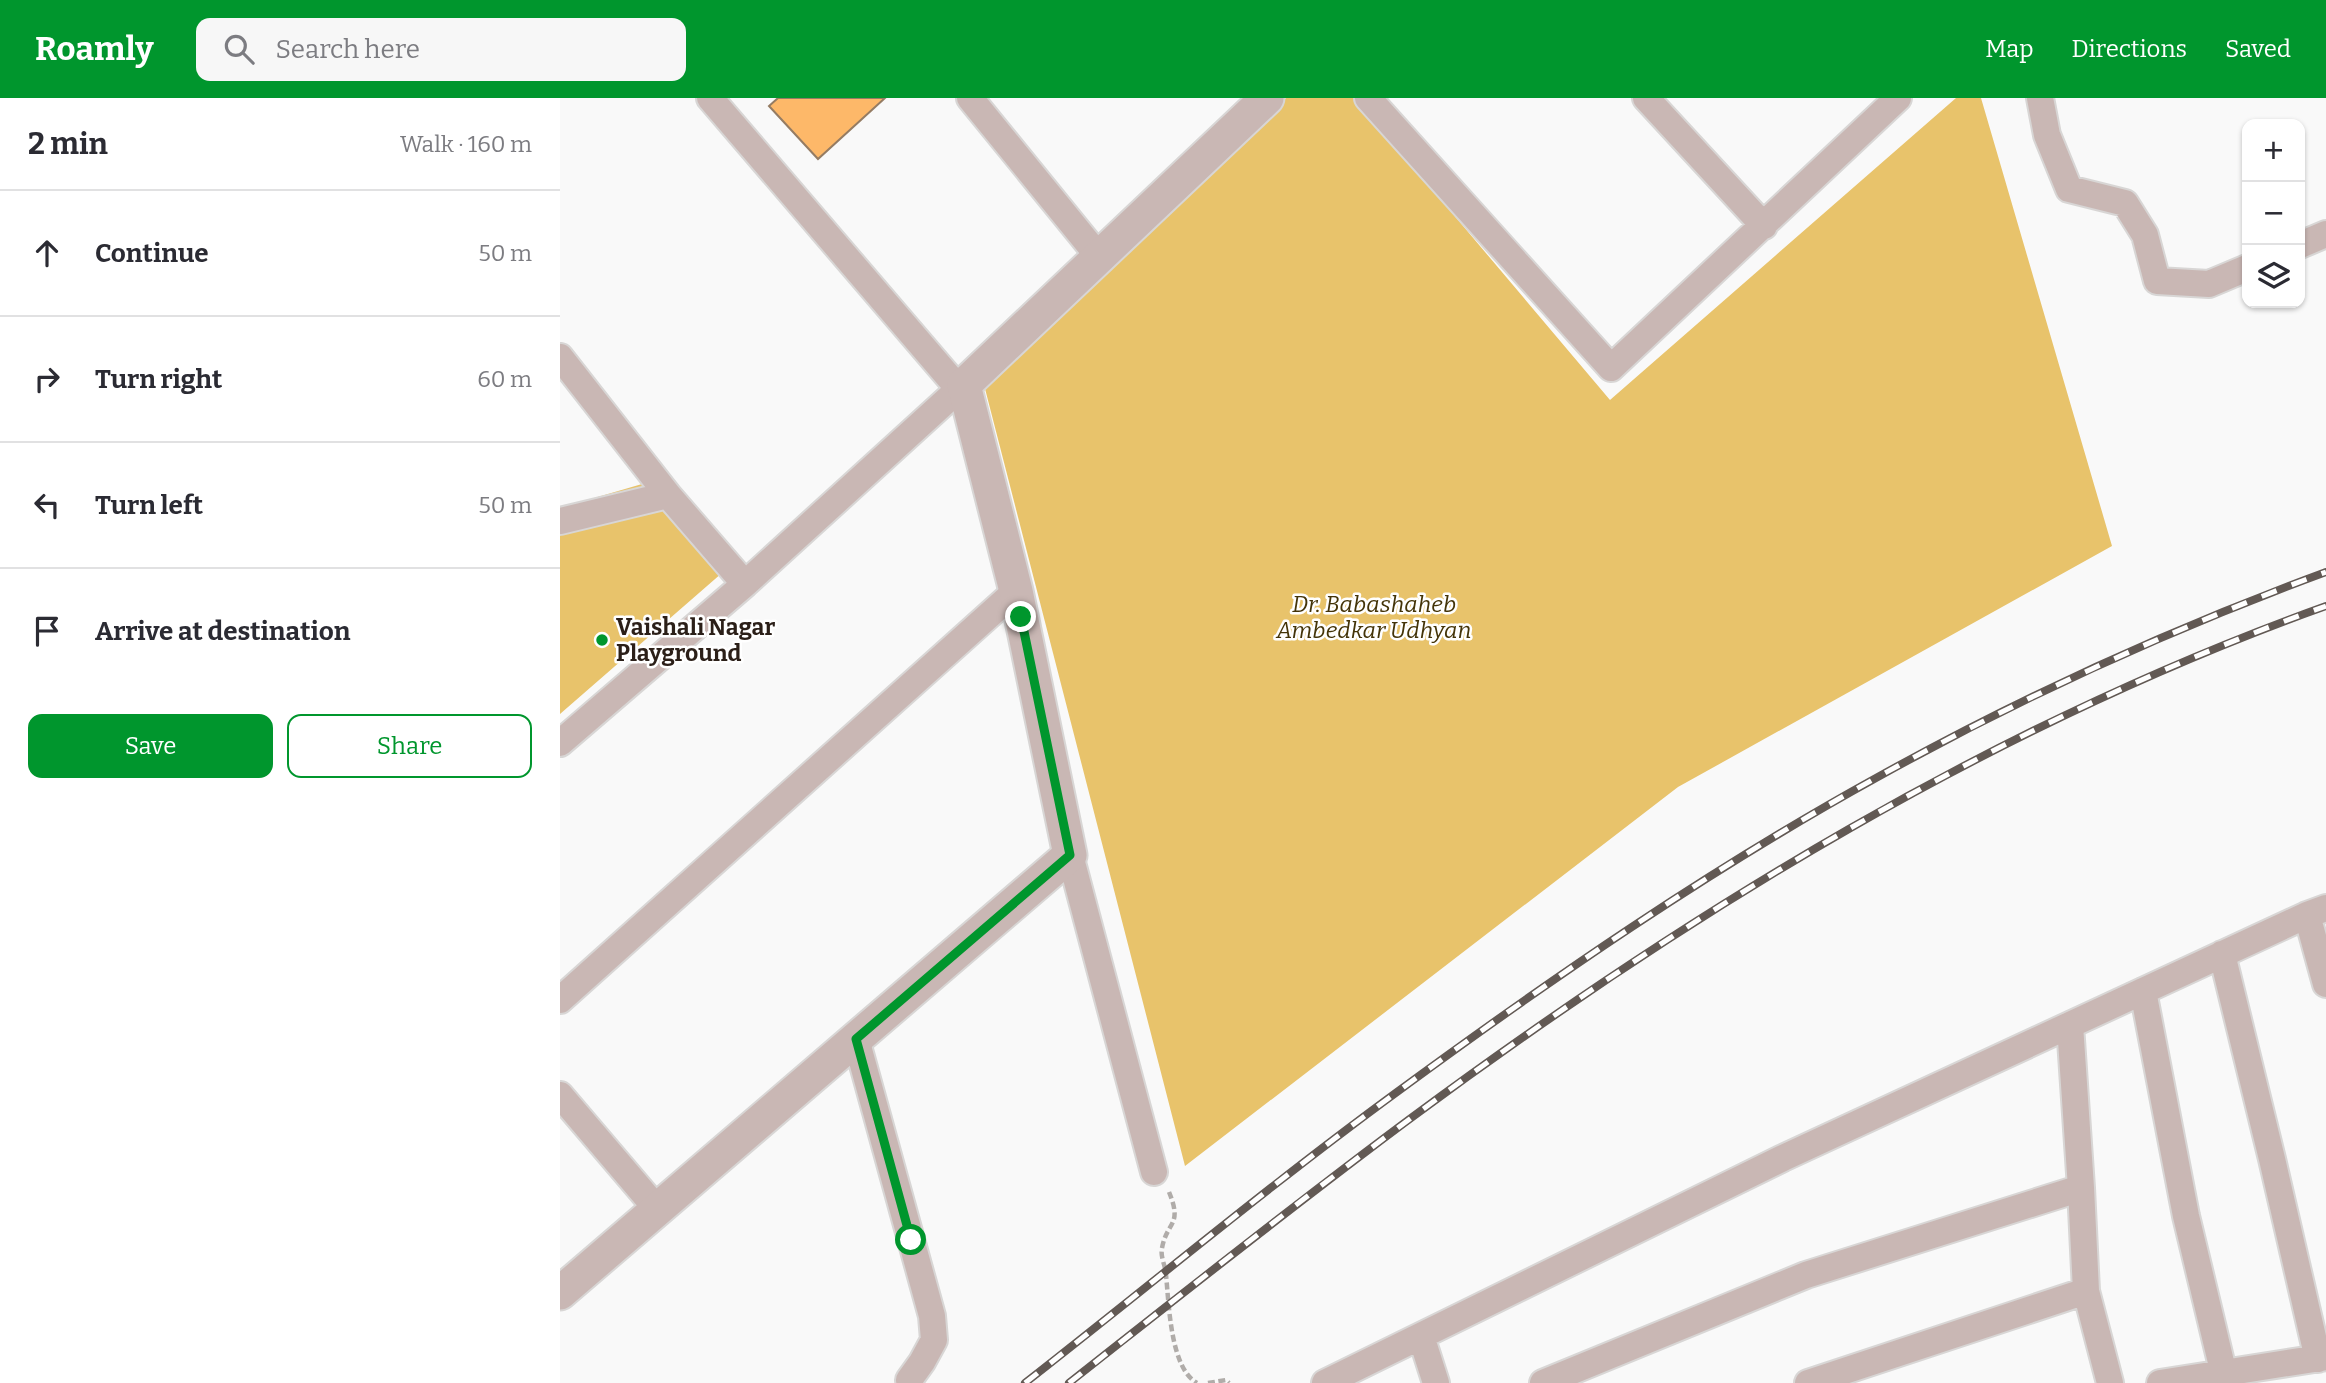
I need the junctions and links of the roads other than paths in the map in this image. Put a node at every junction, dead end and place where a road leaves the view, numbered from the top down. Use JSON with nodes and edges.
{"nodes":[{"id":1,"x":710,"y":98,"type":"edge"},
{"id":2,"x":970,"y":98,"type":"edge"},
{"id":3,"x":1368,"y":98,"type":"edge"},
{"id":4,"x":1646,"y":98,"type":"edge"},
{"id":5,"x":1898,"y":98,"type":"edge"},
{"id":6,"x":2040,"y":98,"type":"edge"},
{"id":7,"x":1251,"y":103,"type":"edge"},
{"id":8,"x":1764,"y":226,"type":"junction"},
{"id":9,"x":2326,"y":234,"type":"edge"},
{"id":10,"x":2305,"y":243,"type":"edge"},
{"id":11,"x":1100,"y":258,"type":"junction"},
{"id":12,"x":2242,"y":270,"type":"edge"},
{"id":13,"x":560,"y":357,"type":"edge"},
{"id":14,"x":962,"y":387,"type":"junction"},
{"id":15,"x":668,"y":495,"type":"junction"},
{"id":16,"x":560,"y":521,"type":"edge"},
{"id":17,"x":745,"y":584,"type":"junction"},
{"id":18,"x":1016,"y":591,"type":"junction"},
{"id":19,"x":560,"y":743,"type":"edge"},
{"id":20,"x":1070,"y":855,"type":"junction"},
{"id":21,"x":2316,"y":911,"type":"edge"},
{"id":22,"x":2222,"y":954,"type":"junction"},
{"id":23,"x":2326,"y":984,"type":"edge"},
{"id":24,"x":2143,"y":991,"type":"junction"},
{"id":25,"x":560,"y":1000,"type":"edge"},
{"id":26,"x":2070,"y":1025,"type":"junction"},
{"id":27,"x":856,"y":1039,"type":"junction"},
{"id":28,"x":560,"y":1095,"type":"edge"},
{"id":29,"x":1154,"y":1172,"type":"road end"},
{"id":30,"x":2081,"y":1188,"type":"junction"},
{"id":31,"x":657,"y":1209,"type":"junction"},
{"id":32,"x":2085,"y":1290,"type":"junction"},
{"id":33,"x":560,"y":1293,"type":"edge"},
{"id":34,"x":1421,"y":1336,"type":"junction"},
{"id":35,"x":2309,"y":1365,"type":"edge"},
{"id":36,"x":2224,"y":1378,"type":"edge"},
{"id":37,"x":909,"y":1380,"type":"dead end"},
{"id":38,"x":1325,"y":1383,"type":"edge"},
{"id":39,"x":1436,"y":1383,"type":"edge"},
{"id":40,"x":1543,"y":1383,"type":"edge"},
{"id":41,"x":1808,"y":1383,"type":"edge"},
{"id":42,"x":2110,"y":1383,"type":"edge"},
{"id":43,"x":2160,"y":1383,"type":"edge"}],
"edges":[{"from":1,"to":14,"type":"street"},
{"from":2,"to":11,"type":"street"},
{"from":3,"to":8,"type":"street"},
{"from":4,"to":8,"type":"street"},
{"from":5,"to":8,"type":"street"},
{"from":6,"to":12,"type":"street"},
{"from":7,"to":11,"type":"street"},
{"from":9,"to":10,"type":"street"},
{"from":11,"to":14,"type":"street"},
{"from":13,"to":15,"type":"street"},
{"from":14,"to":17,"type":"street"},
{"from":14,"to":18,"type":"street"},
{"from":15,"to":16,"type":"street"},
{"from":15,"to":17,"type":"street"},
{"from":17,"to":19,"type":"street"},
{"from":18,"to":20,"type":"street"},
{"from":18,"to":25,"type":"street"},
{"from":20,"to":27,"type":"street"},
{"from":20,"to":29,"type":"street"},
{"from":21,"to":22,"type":"street"},
{"from":21,"to":23,"type":"street"},
{"from":22,"to":24,"type":"street"},
{"from":22,"to":35,"type":"street"},
{"from":24,"to":26,"type":"street"},
{"from":24,"to":36,"type":"street"},
{"from":26,"to":30,"type":"street"},
{"from":26,"to":34,"type":"street"},
{"from":27,"to":31,"type":"street"},
{"from":27,"to":37,"type":"street"},
{"from":28,"to":31,"type":"street"},
{"from":30,"to":32,"type":"street"},
{"from":30,"to":40,"type":"street"},
{"from":31,"to":33,"type":"street"},
{"from":32,"to":41,"type":"street"},
{"from":32,"to":42,"type":"street"},
{"from":34,"to":38,"type":"street"},
{"from":34,"to":39,"type":"street"},
{"from":35,"to":36,"type":"street"},
{"from":36,"to":43,"type":"street"}]}
